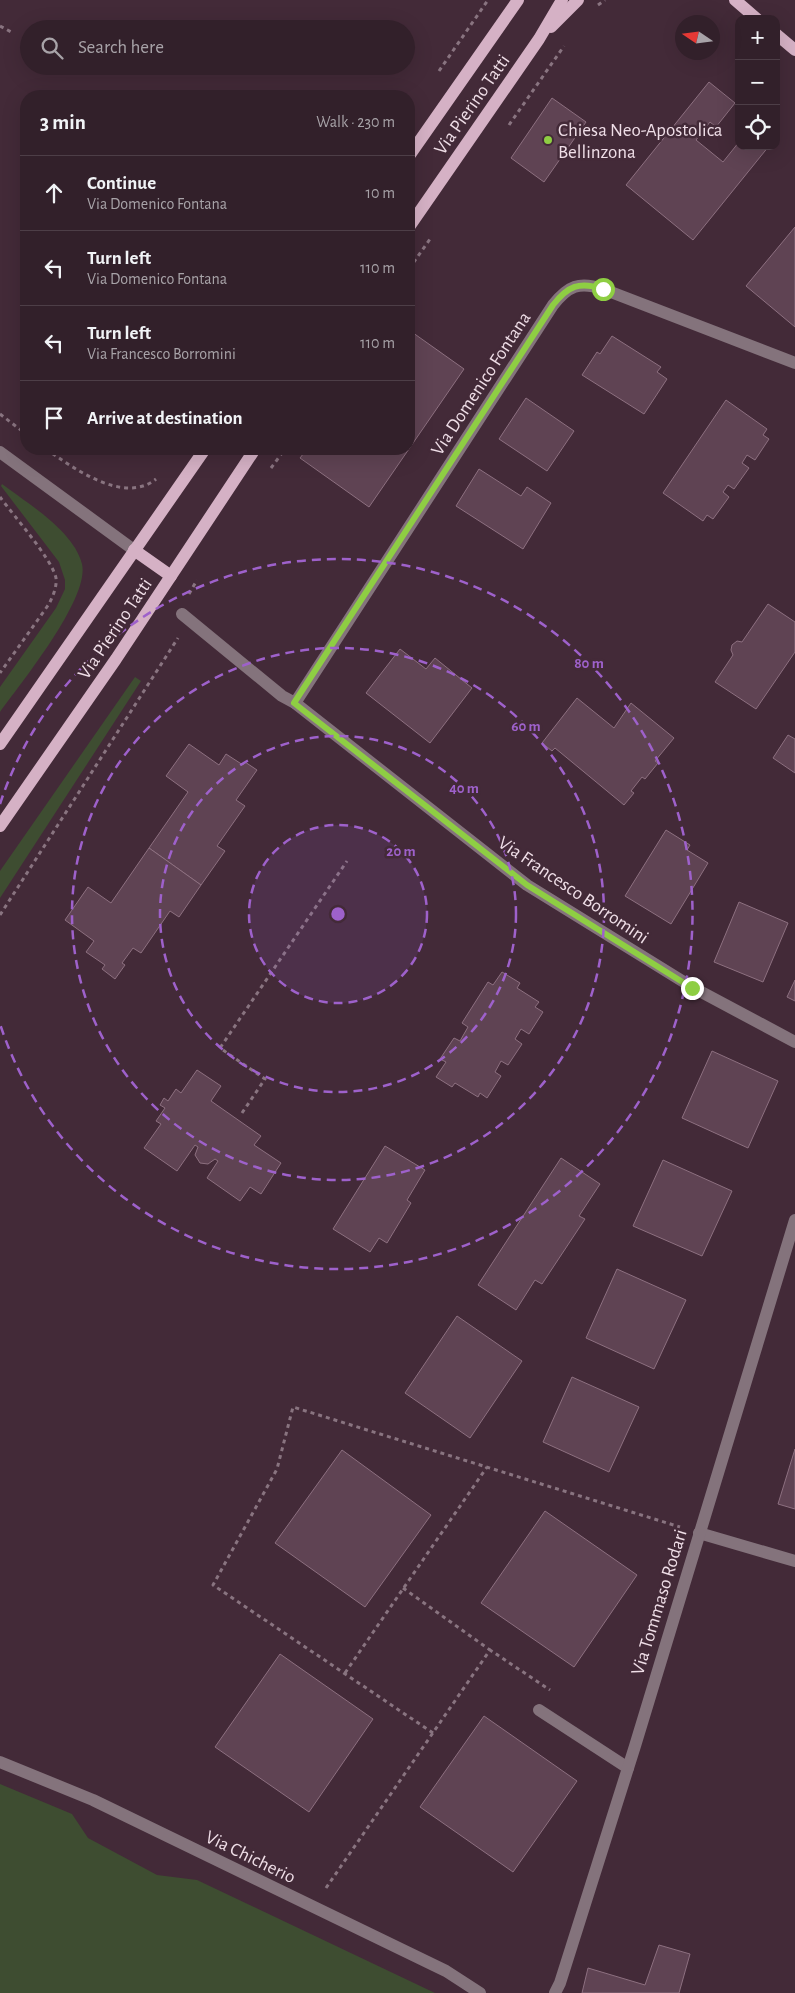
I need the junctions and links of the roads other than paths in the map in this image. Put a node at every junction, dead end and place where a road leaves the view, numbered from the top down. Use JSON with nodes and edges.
{"nodes":[{"id":1,"x":518,"y":0,"type":"edge"},
{"id":2,"x":562,"y":0,"type":"edge"},
{"id":3,"x":578,"y":0,"type":"edge"},
{"id":4,"x":735,"y":0,"type":"edge"},
{"id":5,"x":752,"y":15,"type":"edge"},
{"id":6,"x":780,"y":37,"type":"edge"},
{"id":7,"x":539,"y":39,"type":"junction"},
{"id":8,"x":795,"y":50,"type":"edge"},
{"id":9,"x":415,"y":147,"type":"edge"},
{"id":10,"x":415,"y":218,"type":"edge"},
{"id":11,"x":795,"y":363,"type":"edge"},
{"id":12,"x":0,"y":452,"type":"edge"},
{"id":13,"x":201,"y":455,"type":"edge"},
{"id":14,"x":251,"y":455,"type":"edge"},
{"id":15,"x":134,"y":550,"type":"junction"},
{"id":16,"x":171,"y":576,"type":"junction"},
{"id":17,"x":182,"y":614,"type":"road end"},
{"id":18,"x":294,"y":703,"type":"junction"},
{"id":19,"x":0,"y":744,"type":"edge"},
{"id":20,"x":0,"y":826,"type":"edge"},
{"id":21,"x":795,"y":1042,"type":"edge"},
{"id":22,"x":795,"y":1220,"type":"edge"},
{"id":23,"x":699,"y":1533,"type":"junction"},
{"id":24,"x":795,"y":1562,"type":"edge"},
{"id":25,"x":539,"y":1710,"type":"dead end"},
{"id":26,"x":0,"y":1762,"type":"edge"},
{"id":27,"x":628,"y":1768,"type":"junction"},
{"id":28,"x":480,"y":1993,"type":"edge"},
{"id":29,"x":555,"y":1993,"type":"edge"}],
"edges":[{"from":1,"to":9,"type":"main road","name":"Via Pierino Tatti"},
{"from":2,"to":7,"type":"main road","name":"Via Pierino Tatti"},
{"from":3,"to":7,"type":"main road"},
{"from":4,"to":5,"type":"main road"},
{"from":6,"to":8,"type":"main road"},
{"from":7,"to":10,"type":"main road","name":"Via Pierino Tatti"},
{"from":11,"to":18,"type":"street","name":"Via Domenico Fontana"},
{"from":12,"to":15,"type":"street"},
{"from":13,"to":15,"type":"main road","name":"Via Pierino Tatti"},
{"from":14,"to":16,"type":"main road","name":"Via Pierino Tatti"},
{"from":15,"to":16,"type":"main road"},
{"from":15,"to":19,"type":"main road","name":"Via Pierino Tatti"},
{"from":16,"to":20,"type":"main road","name":"Via Pierino Tatti"},
{"from":17,"to":18,"type":"street","name":"Via Francesco Borromini"},
{"from":18,"to":21,"type":"street","name":"Via Francesco Borromini"},
{"from":22,"to":23,"type":"street","name":"Via Tommaso Rodari"},
{"from":23,"to":24,"type":"street"},
{"from":23,"to":27,"type":"street","name":"Via Tommaso Rodari"},
{"from":25,"to":27,"type":"street"},
{"from":26,"to":28,"type":"street","name":"Via Chicherio"},
{"from":27,"to":29,"type":"street","name":"Via Tommaso Rodari"}]}
